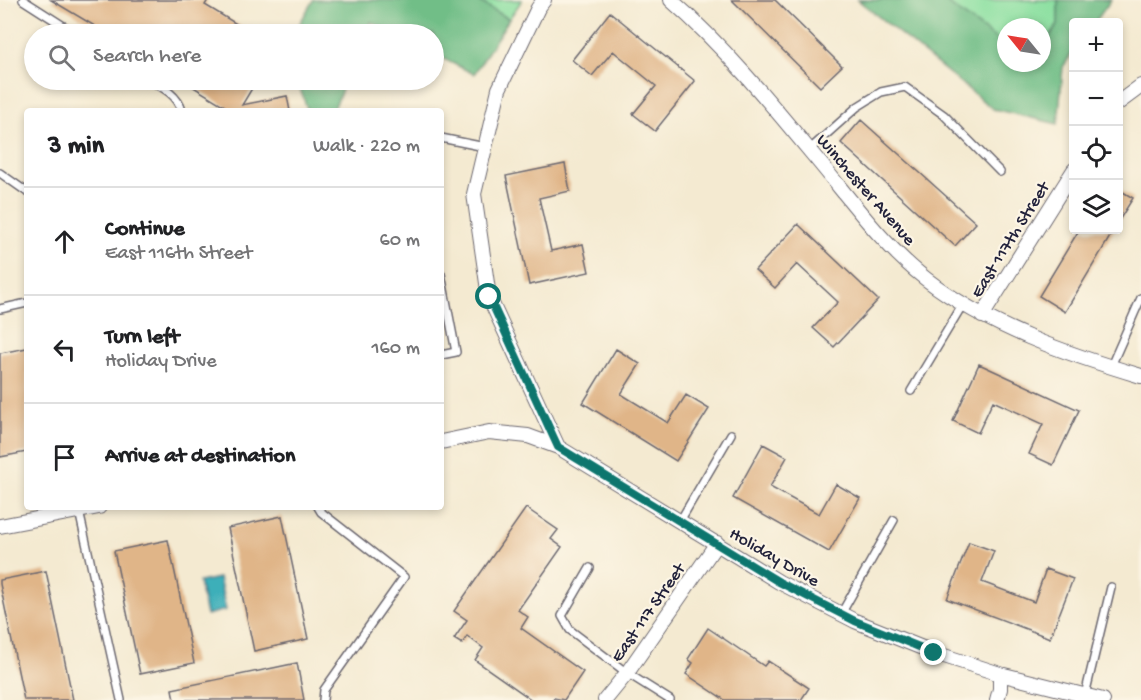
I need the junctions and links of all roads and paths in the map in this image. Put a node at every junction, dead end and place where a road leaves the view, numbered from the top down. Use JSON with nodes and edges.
{"nodes":[{"id":1,"x":23,"y":0,"type":"edge"},
{"id":2,"x":544,"y":0,"type":"edge"},
{"id":3,"x":671,"y":0,"type":"edge"},
{"id":4,"x":60,"y":24,"type":"edge"},
{"id":5,"x":1141,"y":86,"type":"edge"},
{"id":6,"x":166,"y":90,"type":"edge"},
{"id":7,"x":1123,"y":100,"type":"edge"},
{"id":8,"x":181,"y":108,"type":"edge"},
{"id":9,"x":444,"y":139,"type":"edge"},
{"id":10,"x":485,"y":147,"type":"junction"},
{"id":11,"x":809,"y":150,"type":"junction"},
{"id":12,"x":1000,"y":172,"type":"dead end"},
{"id":13,"x":0,"y":173,"type":"edge"},
{"id":14,"x":1069,"y":178,"type":"edge"},
{"id":15,"x":24,"y":190,"type":"edge"},
{"id":16,"x":444,"y":290,"type":"edge"},
{"id":17,"x":1141,"y":298,"type":"edge"},
{"id":18,"x":24,"y":304,"type":"edge"},
{"id":19,"x":963,"y":304,"type":"junction"},
{"id":20,"x":0,"y":309,"type":"edge"},
{"id":21,"x":982,"y":316,"type":"junction"},
{"id":22,"x":444,"y":354,"type":"edge"},
{"id":23,"x":1111,"y":366,"type":"junction"},
{"id":24,"x":1141,"y":376,"type":"edge"},
{"id":25,"x":911,"y":391,"type":"dead end"},
{"id":26,"x":730,"y":434,"type":"dead end"},
{"id":27,"x":444,"y":441,"type":"edge"},
{"id":28,"x":558,"y":447,"type":"junction"},
{"id":29,"x":84,"y":510,"type":"edge"},
{"id":30,"x":320,"y":510,"type":"edge"},
{"id":31,"x":79,"y":511,"type":"junction"},
{"id":32,"x":894,"y":519,"type":"dead end"},
{"id":33,"x":680,"y":521,"type":"junction"},
{"id":34,"x":0,"y":526,"type":"edge"},
{"id":35,"x":717,"y":543,"type":"junction"},
{"id":36,"x":590,"y":568,"type":"dead end"},
{"id":37,"x":1111,"y":587,"type":"dead end"},
{"id":38,"x":841,"y":614,"type":"junction"},
{"id":39,"x":627,"y":673,"type":"junction"},
{"id":40,"x":1000,"y":674,"type":"junction"},
{"id":41,"x":1085,"y":695,"type":"junction"},
{"id":42,"x":121,"y":700,"type":"edge"},
{"id":43,"x":323,"y":700,"type":"edge"},
{"id":44,"x":605,"y":700,"type":"edge"},
{"id":45,"x":670,"y":700,"type":"edge"},
{"id":46,"x":997,"y":700,"type":"edge"},
{"id":47,"x":1103,"y":700,"type":"edge"}],
"edges":[{"from":1,"to":4,"type":"lane"},
{"from":2,"to":10,"type":"street"},
{"from":3,"to":11,"type":"street","name":"Winchester Avenue"},
{"from":5,"to":7,"type":"street"},
{"from":6,"to":8,"type":"lane"},
{"from":9,"to":10,"type":"lane"},
{"from":10,"to":28,"type":"street"},
{"from":11,"to":12,"type":"lane"},
{"from":11,"to":19,"type":"street","name":"Winchester Avenue"},
{"from":13,"to":15,"type":"lane"},
{"from":14,"to":21,"type":"street","name":"East 117th Street"},
{"from":16,"to":22,"type":"lane"},
{"from":17,"to":23,"type":"lane"},
{"from":18,"to":20,"type":"lane"},
{"from":19,"to":21,"type":"street","name":"Winchester Avenue"},
{"from":19,"to":25,"type":"lane"},
{"from":21,"to":23,"type":"street","name":"Winchester Avenue"},
{"from":23,"to":24,"type":"street","name":"Winchester Avenue"},
{"from":26,"to":33,"type":"lane"},
{"from":27,"to":28,"type":"street","name":"Holiday Drive"},
{"from":28,"to":33,"type":"street","name":"Holiday Drive"},
{"from":29,"to":31,"type":"street"},
{"from":30,"to":43,"type":"lane"},
{"from":31,"to":34,"type":"street"},
{"from":31,"to":42,"type":"lane"},
{"from":32,"to":38,"type":"lane"},
{"from":33,"to":35,"type":"street","name":"Holiday Drive"},
{"from":35,"to":38,"type":"street","name":"Holiday Drive"},
{"from":35,"to":39,"type":"street","name":"East 117 Street"},
{"from":36,"to":39,"type":"lane"},
{"from":37,"to":41,"type":"lane"},
{"from":38,"to":40,"type":"street","name":"Holiday Drive"},
{"from":39,"to":44,"type":"street","name":"East 117 Street"},
{"from":39,"to":45,"type":"lane"},
{"from":40,"to":41,"type":"street","name":"Holiday Drive"},
{"from":40,"to":46,"type":"street"},
{"from":41,"to":47,"type":"street","name":"Holiday Drive"}]}
